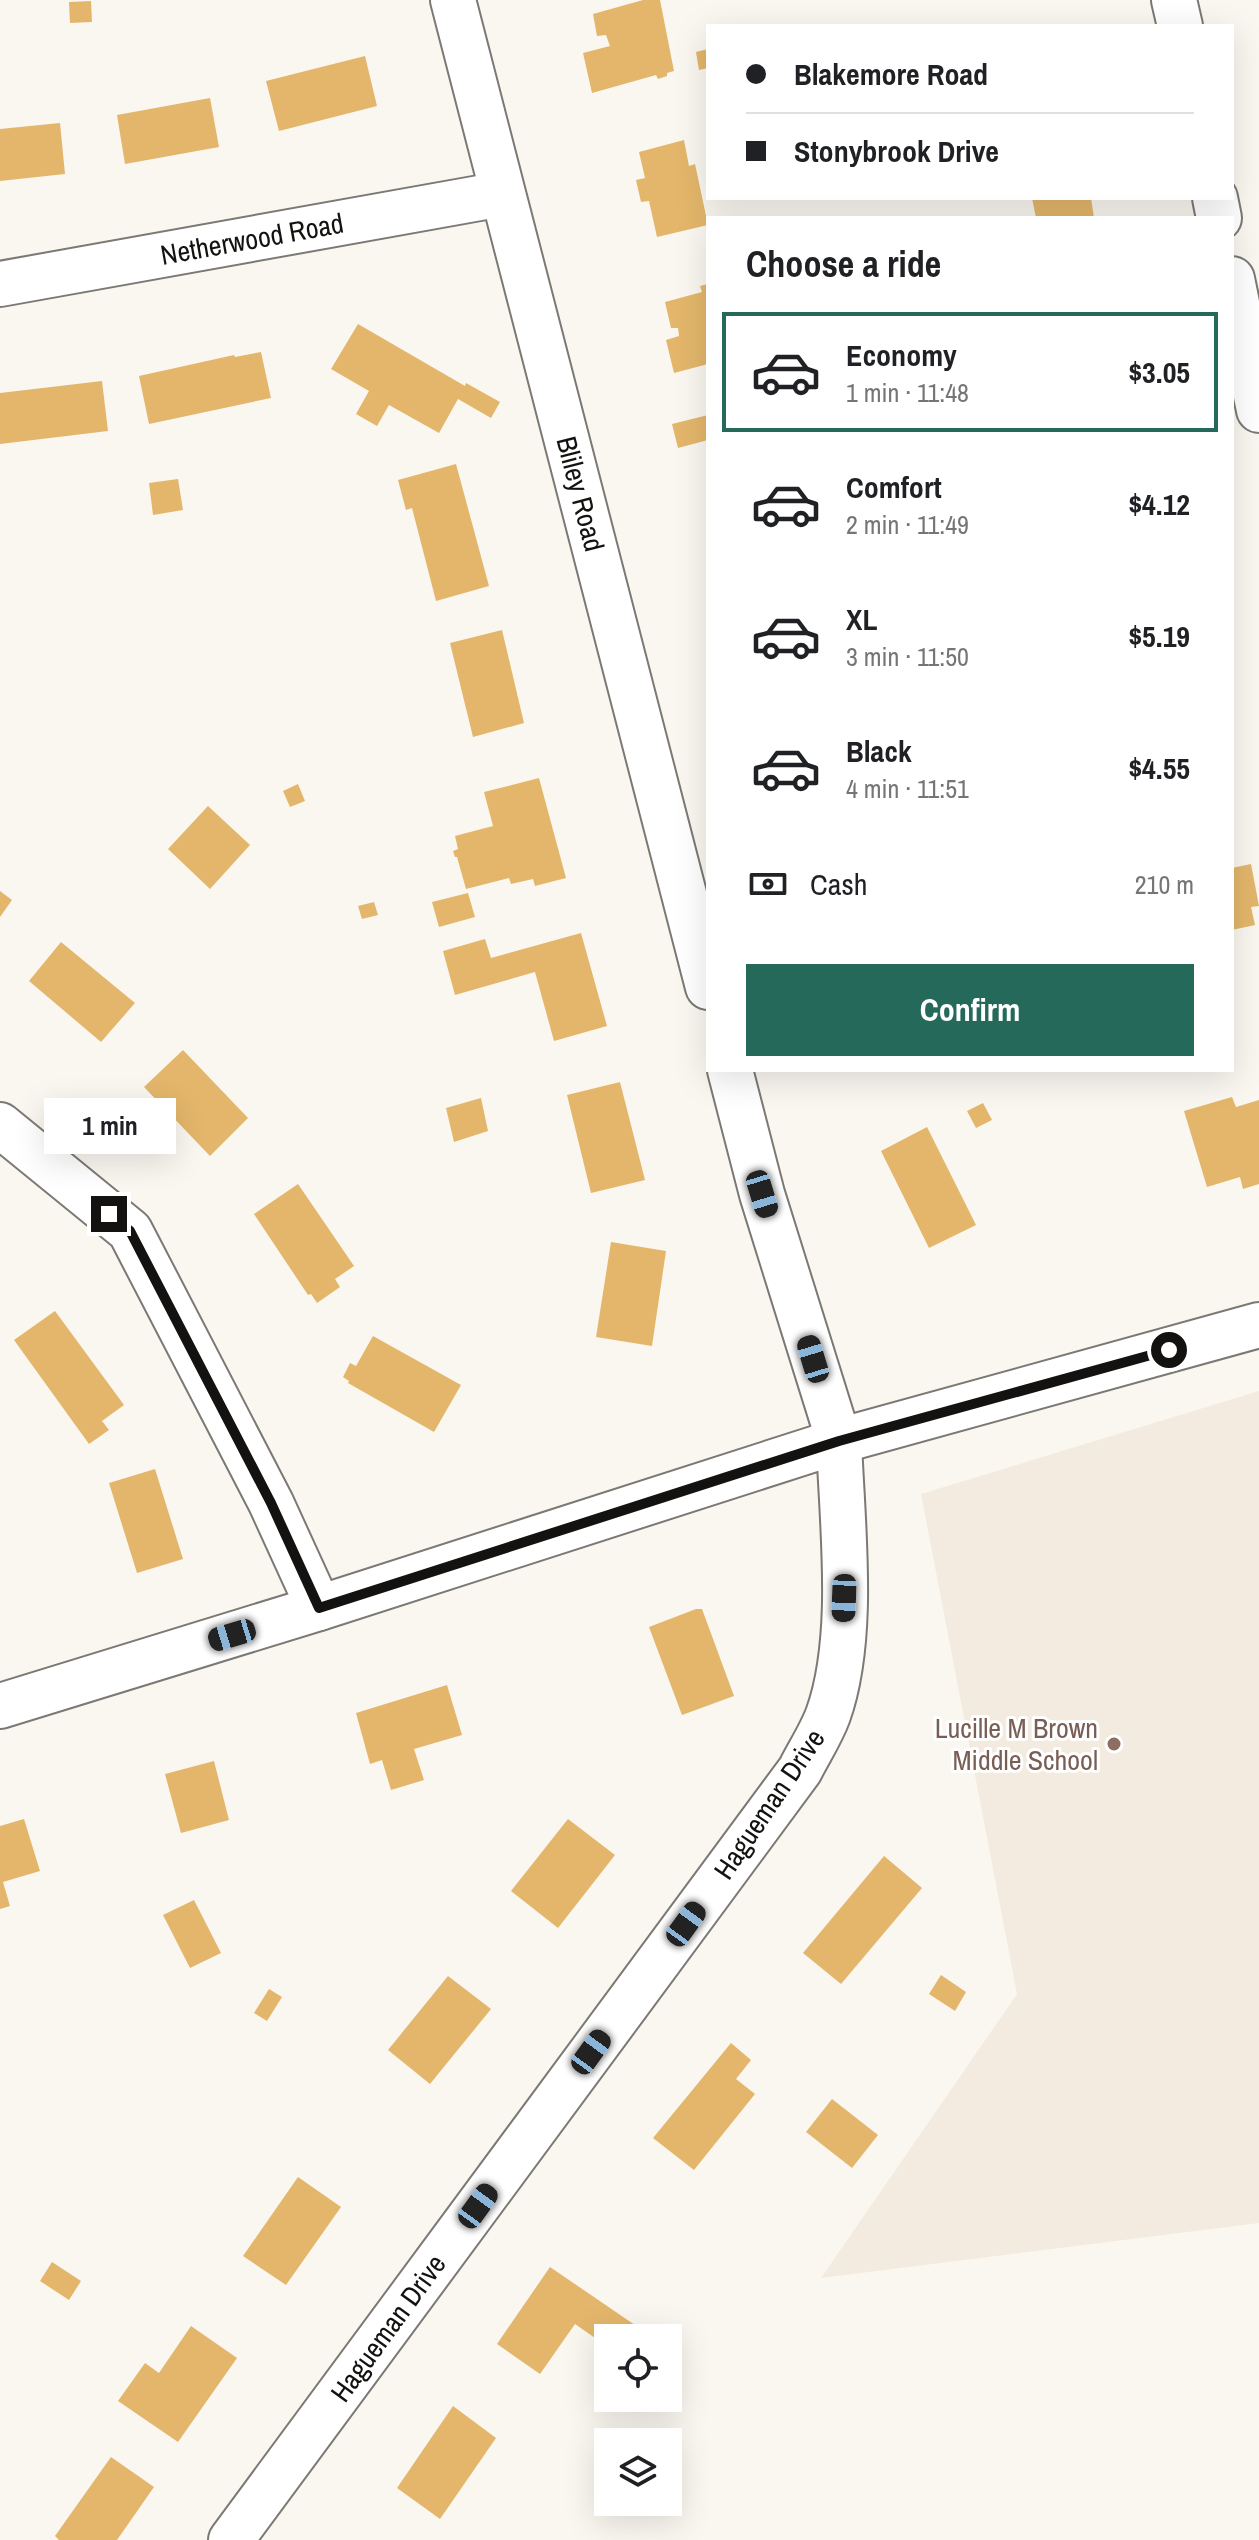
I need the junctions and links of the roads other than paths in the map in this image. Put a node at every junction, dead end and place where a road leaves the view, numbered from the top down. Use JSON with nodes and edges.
{"nodes":[{"id":1,"x":453,"y":0,"type":"edge"},
{"id":2,"x":1174,"y":0,"type":"edge"},
{"id":3,"x":1180,"y":24,"type":"edge"},
{"id":4,"x":502,"y":194,"type":"junction"},
{"id":5,"x":0,"y":284,"type":"edge"},
{"id":6,"x":1234,"y":289,"type":"edge"},
{"id":7,"x":1259,"y":410,"type":"edge"},
{"id":8,"x":706,"y":979,"type":"edge"},
{"id":9,"x":731,"y":1072,"type":"edge"},
{"id":10,"x":0,"y":1125,"type":"edge"},
{"id":11,"x":1259,"y":1325,"type":"edge"},
{"id":12,"x":839,"y":1441,"type":"junction"},
{"id":13,"x":319,"y":1608,"type":"junction"},
{"id":14,"x":0,"y":1706,"type":"edge"},
{"id":15,"x":231,"y":2540,"type":"edge"}],
"edges":[{"from":1,"to":4,"type":"street","name":"Bliley Road"},
{"from":2,"to":3,"type":"street"},
{"from":4,"to":5,"type":"street","name":"Netherwood Road"},
{"from":4,"to":8,"type":"street","name":"Bliley Road"},
{"from":6,"to":7,"type":"street"},
{"from":9,"to":12,"type":"street"},
{"from":10,"to":13,"type":"street"},
{"from":11,"to":12,"type":"street"},
{"from":12,"to":13,"type":"street"},
{"from":12,"to":15,"type":"street","name":"Hagueman Drive"},
{"from":13,"to":14,"type":"street"}]}
